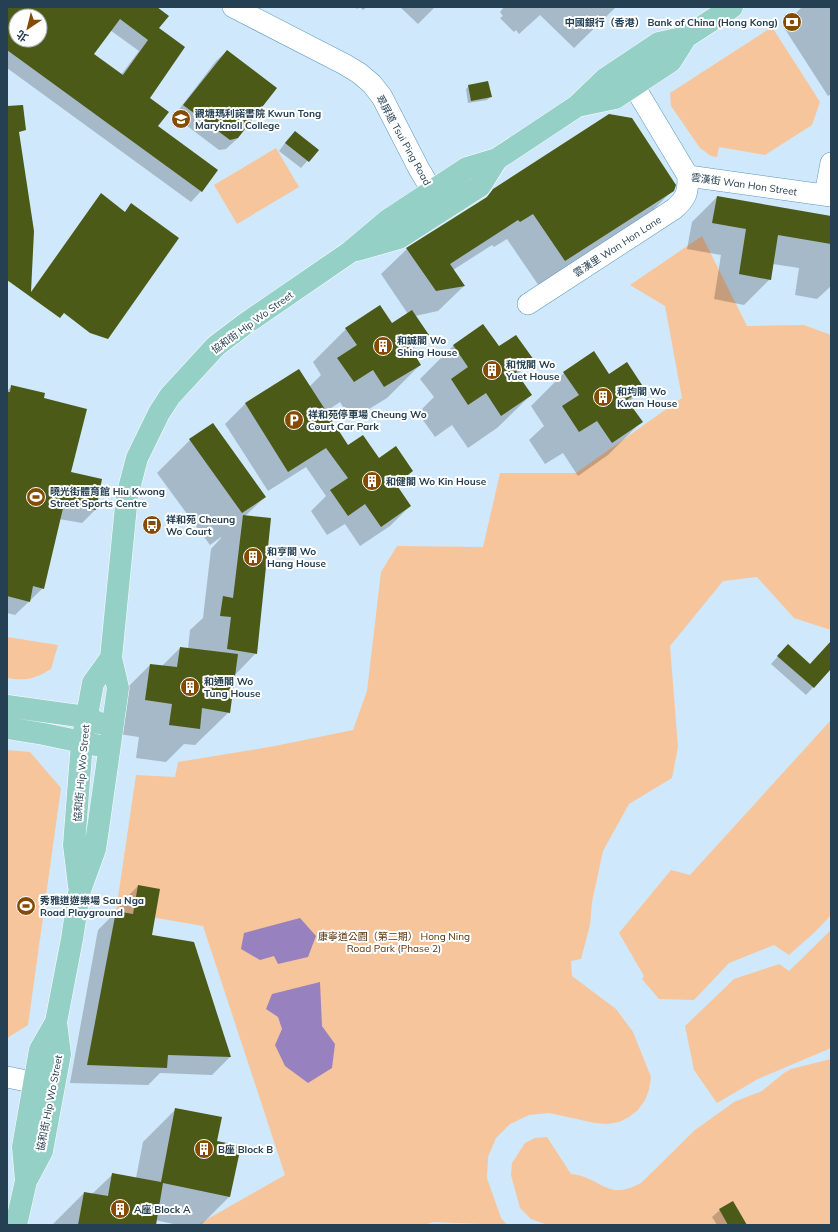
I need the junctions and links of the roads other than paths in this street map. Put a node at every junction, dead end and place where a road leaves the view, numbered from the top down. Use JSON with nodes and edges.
{"nodes":[{"id":1,"x":233,"y":7,"type":"edge"},
{"id":2,"x":732,"y":7,"type":"edge"},
{"id":3,"x":686,"y":37,"type":"junction"},
{"id":4,"x":623,"y":67,"type":"junction"},
{"id":5,"x":634,"y":86,"type":"junction"},
{"id":6,"x":577,"y":106,"type":"junction"},
{"id":7,"x":497,"y":159,"type":"junction"},
{"id":8,"x":831,"y":162,"type":"edge"},
{"id":9,"x":688,"y":176,"type":"junction"},
{"id":10,"x":432,"y":191,"type":"junction"},
{"id":11,"x":828,"y":196,"type":"edge"},
{"id":12,"x":443,"y":209,"type":"junction"},
{"id":13,"x":350,"y":252,"type":"junction"},
{"id":14,"x":528,"y":304,"type":"dead end"},
{"id":15,"x":111,"y":658,"type":"junction"},
{"id":16,"x":7,"y":706,"type":"edge"},
{"id":17,"x":86,"y":718,"type":"junction"},
{"id":18,"x":7,"y":728,"type":"edge"},
{"id":19,"x":110,"y":738,"type":"junction"},
{"id":20,"x":82,"y":742,"type":"junction"},
{"id":21,"x":79,"y":893,"type":"junction"},
{"id":22,"x":7,"y":1077,"type":"edge"},
{"id":23,"x":44,"y":1084,"type":"junction"},
{"id":24,"x":16,"y":1225,"type":"edge"}],
"edges":[{"from":1,"to":10,"type":"street","name":"翠屏道 Tsui Ping Road"},
{"from":2,"to":3,"type":"main road","name":"協和街 Hip Wo Street"},
{"from":3,"to":4,"type":"main road","name":"協和街 Hip Wo Street"},
{"from":3,"to":5,"type":"main road","name":"協和街 Hip Wo Street"},
{"from":4,"to":5,"type":"street","name":"雲漢街 Wan Hon Street"},
{"from":4,"to":6,"type":"main road","name":"協和街 Hip Wo Street"},
{"from":5,"to":6,"type":"main road","name":"協和街 Hip Wo Street"},
{"from":5,"to":9,"type":"street","name":"雲漢街 Wan Hon Street"},
{"from":6,"to":7,"type":"main road","name":"協和街 Hip Wo Street"},
{"from":7,"to":10,"type":"main road","name":"協和街 Hip Wo Street"},
{"from":7,"to":12,"type":"main road","name":"協和街 Hip Wo Street"},
{"from":8,"to":11,"type":"street"},
{"from":9,"to":11,"type":"street","name":"雲漢街 Wan Hon Street"},
{"from":9,"to":14,"type":"street","name":"雲漢里 Wan Hon Lane"},
{"from":10,"to":12,"type":"street","name":"翠屏道 Tsui Ping Road"},
{"from":10,"to":13,"type":"main road","name":"協和街 Hip Wo Street"},
{"from":12,"to":13,"type":"main road","name":"協和街 Hip Wo Street"},
{"from":13,"to":15,"type":"main road","name":"協和街 Hip Wo Street"},
{"from":15,"to":17,"type":"main road","name":"協和街 Hip Wo Street"},
{"from":15,"to":19,"type":"main road","name":"協和街 Hip Wo Street"},
{"from":16,"to":17,"type":"main road"},
{"from":17,"to":19,"type":"main road"},
{"from":17,"to":20,"type":"main road","name":"協和街 Hip Wo Street"},
{"from":18,"to":20,"type":"main road"},
{"from":19,"to":20,"type":"main road"},
{"from":19,"to":21,"type":"main road","name":"協和街 Hip Wo Street"},
{"from":20,"to":21,"type":"main road","name":"協和街 Hip Wo Street"},
{"from":21,"to":23,"type":"main road","name":"協和街 Hip Wo Street"},
{"from":22,"to":23,"type":"street"},
{"from":23,"to":24,"type":"main road","name":"協和街 Hip Wo Street"}]}
